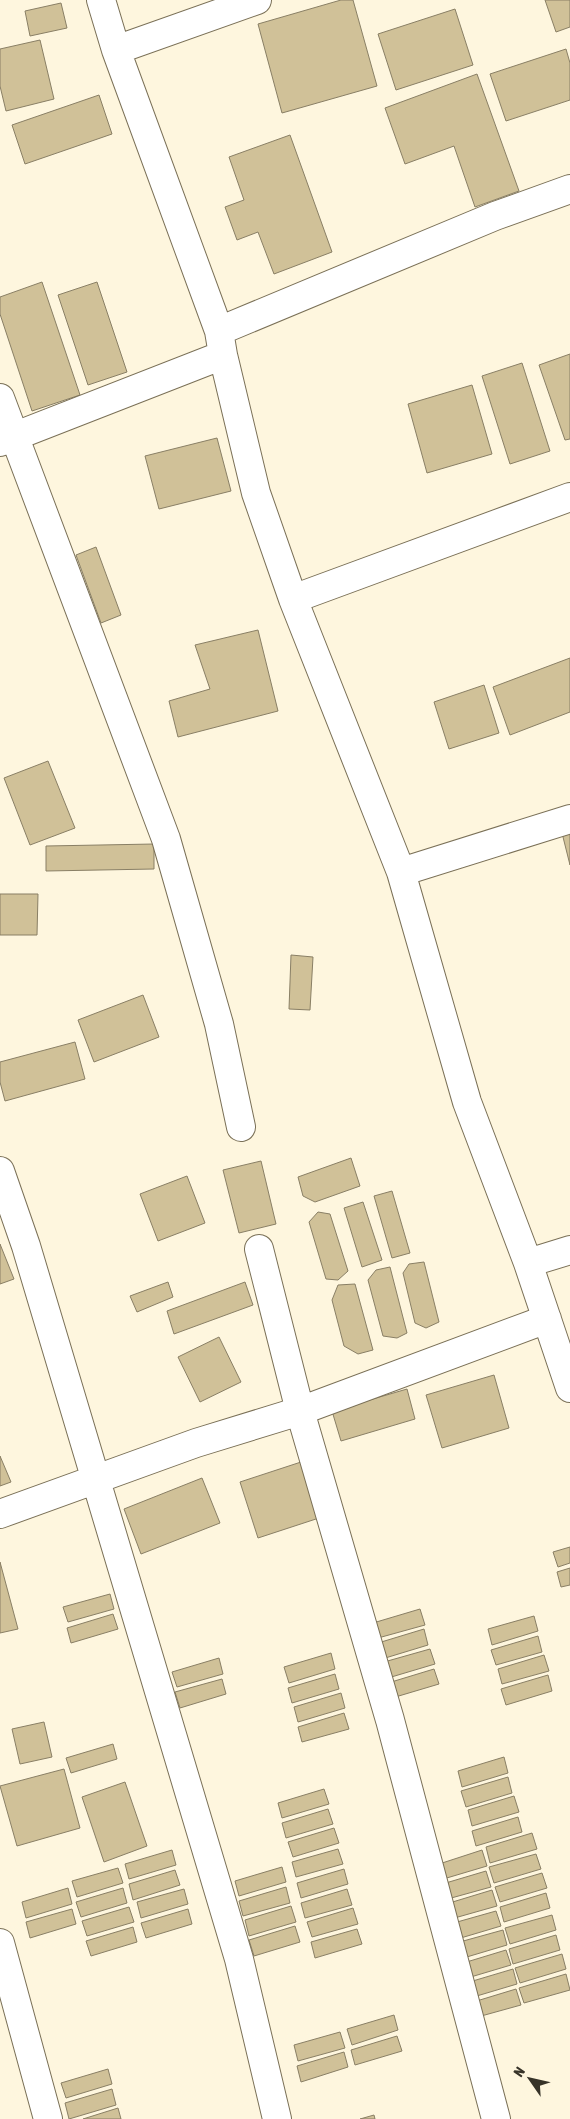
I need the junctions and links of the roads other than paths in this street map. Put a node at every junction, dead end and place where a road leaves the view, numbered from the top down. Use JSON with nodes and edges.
{"nodes":[{"id":1,"x":101,"y":0,"type":"edge"},
{"id":2,"x":257,"y":0,"type":"edge"},
{"id":3,"x":116,"y":50,"type":"junction"},
{"id":4,"x":570,"y":189,"type":"edge"},
{"id":5,"x":221,"y":343,"type":"junction"},
{"id":6,"x":0,"y":398,"type":"edge"},
{"id":7,"x":8,"y":439,"type":"edge"},
{"id":8,"x":570,"y":497,"type":"edge"},
{"id":9,"x":293,"y":599,"type":"junction"},
{"id":10,"x":570,"y":818,"type":"edge"},
{"id":11,"x":401,"y":872,"type":"junction"},
{"id":12,"x":240,"y":1127,"type":"dead end"},
{"id":13,"x":0,"y":1171,"type":"edge"},
{"id":14,"x":259,"y":1249,"type":"dead end"},
{"id":15,"x":570,"y":1250,"type":"edge"},
{"id":16,"x":528,"y":1263,"type":"junction"},
{"id":17,"x":547,"y":1319,"type":"junction"},
{"id":18,"x":570,"y":1388,"type":"edge"},
{"id":19,"x":300,"y":1411,"type":"junction"},
{"id":20,"x":96,"y":1479,"type":"junction"},
{"id":21,"x":0,"y":1514,"type":"edge"},
{"id":22,"x":0,"y":1943,"type":"edge"},
{"id":23,"x":48,"y":2119,"type":"edge"},
{"id":24,"x":277,"y":2119,"type":"edge"},
{"id":25,"x":496,"y":2119,"type":"edge"}],
"edges":[{"from":1,"to":3,"type":"street"},
{"from":2,"to":3,"type":"street"},
{"from":3,"to":5,"type":"street"},
{"from":4,"to":5,"type":"street"},
{"from":5,"to":7,"type":"street"},
{"from":5,"to":9,"type":"street"},
{"from":6,"to":7,"type":"street"},
{"from":7,"to":12,"type":"street"},
{"from":8,"to":9,"type":"street"},
{"from":9,"to":11,"type":"street"},
{"from":10,"to":11,"type":"street"},
{"from":11,"to":16,"type":"street"},
{"from":13,"to":20,"type":"street"},
{"from":14,"to":19,"type":"street"},
{"from":15,"to":16,"type":"street"},
{"from":16,"to":17,"type":"street"},
{"from":17,"to":18,"type":"street"},
{"from":17,"to":19,"type":"street"},
{"from":19,"to":20,"type":"street"},
{"from":19,"to":25,"type":"street"},
{"from":20,"to":21,"type":"street"},
{"from":20,"to":24,"type":"street"},
{"from":22,"to":23,"type":"street"}]}
